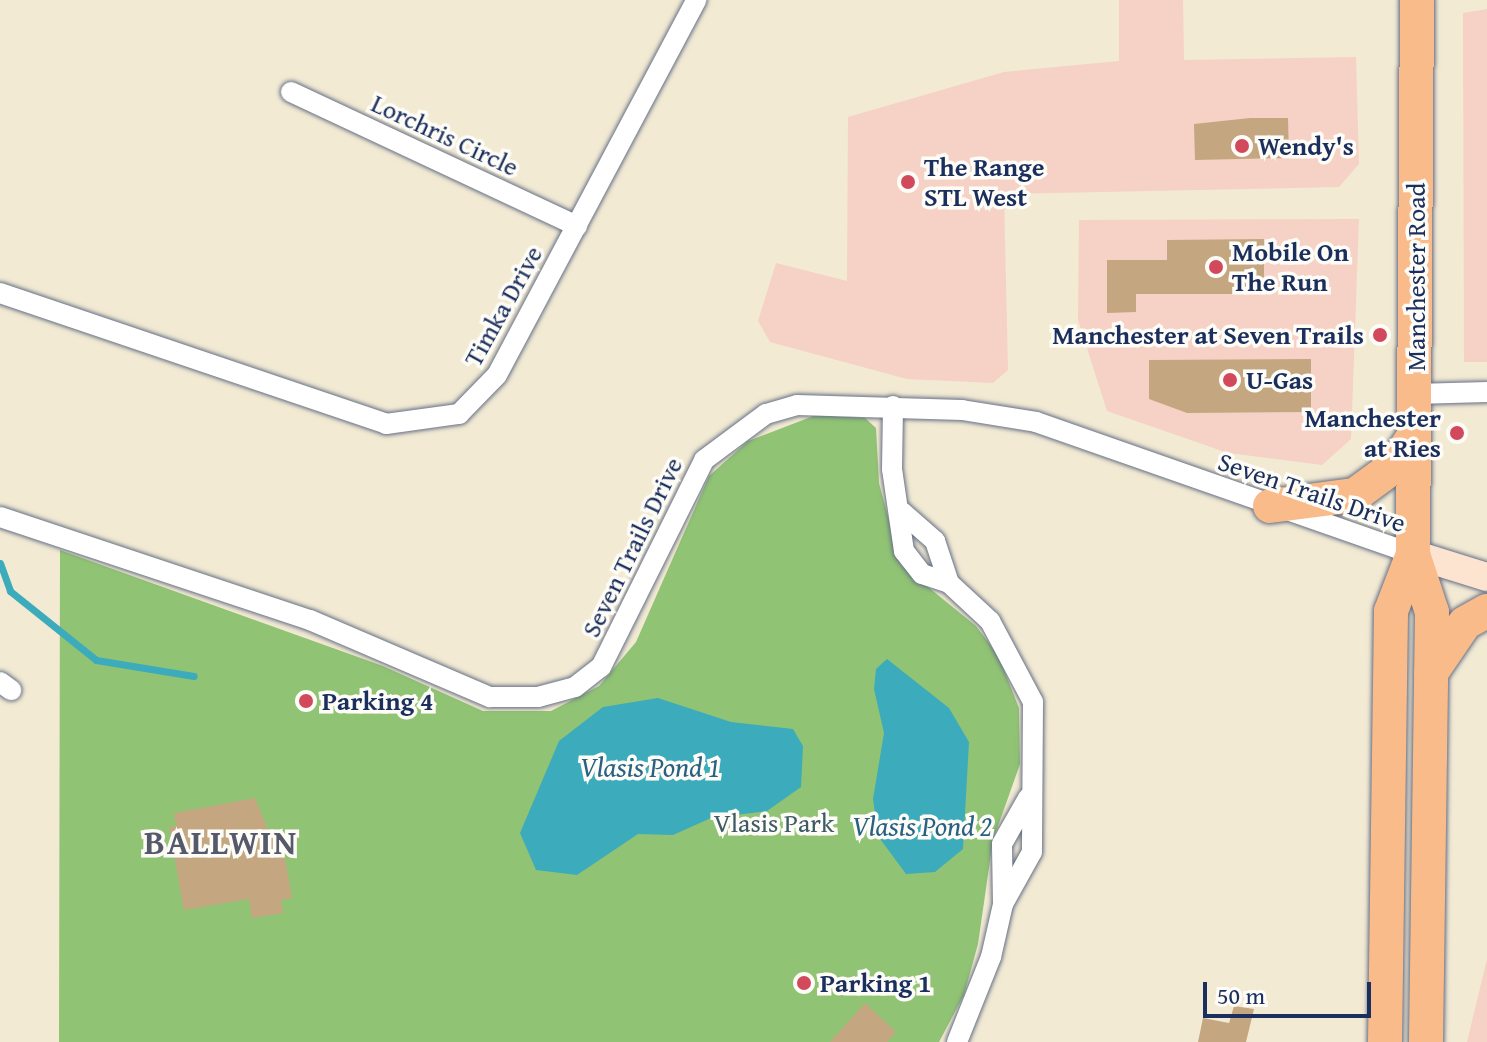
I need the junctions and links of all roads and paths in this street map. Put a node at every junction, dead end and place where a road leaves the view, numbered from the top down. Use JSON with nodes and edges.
{"nodes":[{"id":1,"x":696,"y":0,"type":"edge"},
{"id":2,"x":1417,"y":0,"type":"edge"},
{"id":3,"x":291,"y":92,"type":"dead end"},
{"id":4,"x":577,"y":226,"type":"junction"},
{"id":5,"x":0,"y":293,"type":"edge"},
{"id":6,"x":1487,"y":392,"type":"edge"},
{"id":7,"x":1415,"y":394,"type":"junction"},
{"id":8,"x":893,"y":406,"type":"junction"},
{"id":9,"x":1414,"y":436,"type":"junction"},
{"id":10,"x":1270,"y":506,"type":"junction"},
{"id":11,"x":902,"y":512,"type":"junction"},
{"id":12,"x":0,"y":517,"type":"edge"},
{"id":13,"x":1413,"y":554,"type":"junction"},
{"id":14,"x":1487,"y":577,"type":"edge"},
{"id":15,"x":949,"y":583,"type":"junction"},
{"id":16,"x":1487,"y":611,"type":"edge"},
{"id":17,"x":1431,"y":674,"type":"junction"},
{"id":18,"x":1028,"y":798,"type":"junction"},
{"id":19,"x":1003,"y":904,"type":"junction"},
{"id":20,"x":957,"y":1042,"type":"edge"},
{"id":21,"x":1385,"y":1042,"type":"edge"},
{"id":22,"x":1426,"y":1042,"type":"edge"}],
"edges":[{"from":1,"to":4,"type":"street","name":"Timka Drive"},
{"from":2,"to":7,"type":"highway","name":"Manchester Road"},
{"from":3,"to":4,"type":"street","name":"Lorchris Circle"},
{"from":4,"to":5,"type":"street","name":"Timka Drive"},
{"from":6,"to":7,"type":"street"},
{"from":7,"to":9,"type":"highway","name":"Manchester Road"},
{"from":8,"to":10,"type":"street","name":"Seven Trails Drive"},
{"from":8,"to":11,"type":"street"},
{"from":8,"to":12,"type":"street","name":"Seven Trails Drive"},
{"from":9,"to":10,"type":"highway"},
{"from":9,"to":13,"type":"highway","name":"Manchester Road"},
{"from":10,"to":13,"type":"street","name":"Seven Trails Drive"},
{"from":11,"to":15,"type":"street"},
{"from":11,"to":15,"type":"street"},
{"from":13,"to":14,"type":"street"},
{"from":13,"to":17,"type":"highway","name":"Manchester Road"},
{"from":13,"to":21,"type":"highway","name":"Manchester Road"},
{"from":15,"to":18,"type":"street"},
{"from":16,"to":17,"type":"highway"},
{"from":17,"to":22,"type":"highway","name":"Manchester Road"},
{"from":18,"to":19,"type":"street"},
{"from":18,"to":19,"type":"street"},
{"from":19,"to":20,"type":"street"}]}
